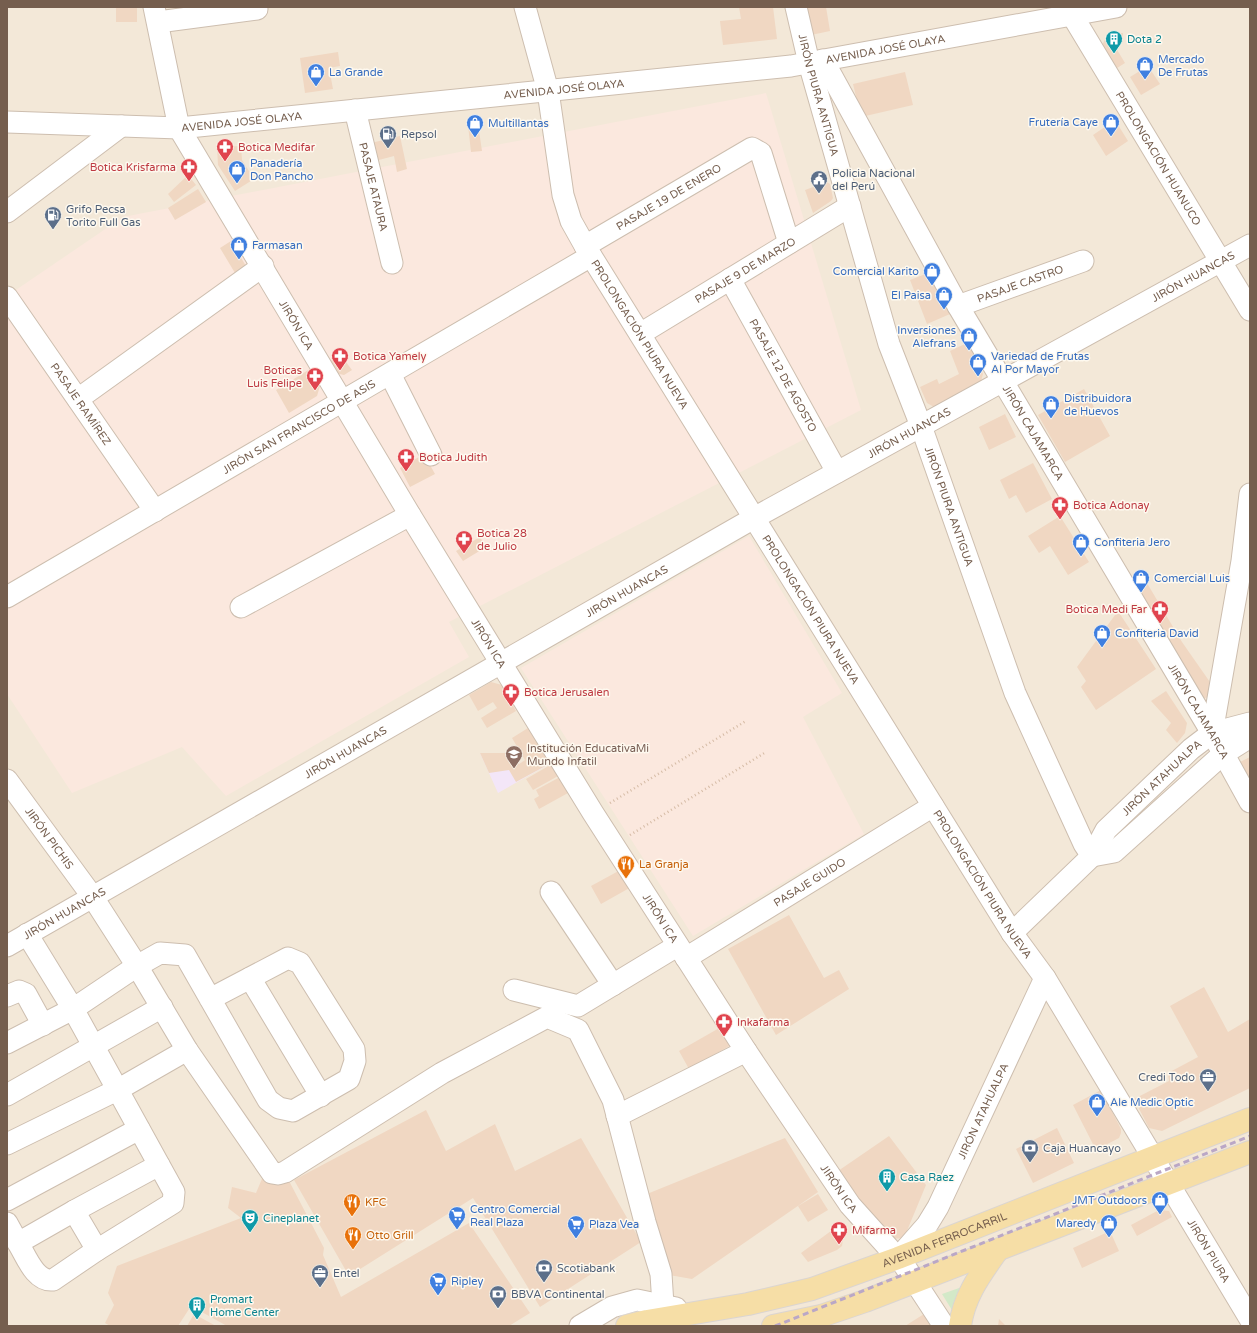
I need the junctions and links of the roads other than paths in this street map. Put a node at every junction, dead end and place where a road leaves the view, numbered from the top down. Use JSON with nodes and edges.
{"nodes":[{"id":1,"x":525,"y":7,"type":"edge"},
{"id":2,"x":796,"y":7,"type":"edge"},
{"id":3,"x":1116,"y":7,"type":"edge"},
{"id":4,"x":257,"y":9,"type":"dead end"},
{"id":5,"x":1070,"y":11,"type":"edge"},
{"id":6,"x":156,"y":14,"type":"edge"},
{"id":7,"x":816,"y":62,"type":"junction"},
{"id":8,"x":548,"y":91,"type":"junction"},
{"id":9,"x":355,"y":110,"type":"junction"},
{"id":10,"x":7,"y":122,"type":"edge"},
{"id":11,"x":121,"y":126,"type":"junction"},
{"id":12,"x":179,"y":128,"type":"junction"},
{"id":13,"x":850,"y":206,"type":"junction"},
{"id":14,"x":7,"y":212,"type":"edge"},
{"id":15,"x":789,"y":243,"type":"junction"},
{"id":16,"x":1250,"y":244,"type":"edge"},
{"id":17,"x":588,"y":251,"type":"junction"},
{"id":18,"x":1083,"y":261,"type":"dead end"},
{"id":19,"x":1221,"y":261,"type":"junction"},
{"id":20,"x":392,"y":263,"type":"dead end"},
{"id":21,"x":263,"y":266,"type":"junction"},
{"id":22,"x":730,"y":279,"type":"junction"},
{"id":23,"x":7,"y":297,"type":"edge"},
{"id":24,"x":958,"y":306,"type":"junction"},
{"id":25,"x":1250,"y":310,"type":"edge"},
{"id":26,"x":640,"y":334,"type":"junction"},
{"id":27,"x":390,"y":374,"type":"junction"},
{"id":28,"x":1002,"y":381,"type":"junction"},
{"id":29,"x":78,"y":399,"type":"junction"},
{"id":30,"x":342,"y":401,"type":"junction"},
{"id":31,"x":921,"y":426,"type":"junction"},
{"id":32,"x":431,"y":455,"type":"dead end"},
{"id":33,"x":837,"y":472,"type":"junction"},
{"id":34,"x":1250,"y":494,"type":"edge"},
{"id":35,"x":155,"y":511,"type":"junction"},
{"id":36,"x":410,"y":515,"type":"junction"},
{"id":37,"x":754,"y":518,"type":"junction"},
{"id":38,"x":7,"y":597,"type":"edge"},
{"id":39,"x":241,"y":607,"type":"dead end"},
{"id":40,"x":502,"y":664,"type":"junction"},
{"id":41,"x":1250,"y":723,"type":"edge"},
{"id":42,"x":1212,"y":733,"type":"junction"},
{"id":43,"x":1250,"y":737,"type":"edge"},
{"id":44,"x":1223,"y":754,"type":"junction"},
{"id":45,"x":7,"y":780,"type":"edge"},
{"id":46,"x":1250,"y":802,"type":"edge"},
{"id":47,"x":933,"y":806,"type":"junction"},
{"id":48,"x":1092,"y":856,"type":"junction"},
{"id":49,"x":551,"y":892,"type":"dead end"},
{"id":50,"x":92,"y":896,"type":"junction"},
{"id":51,"x":1012,"y":933,"type":"junction"},
{"id":52,"x":27,"y":934,"type":"junction"},
{"id":53,"x":7,"y":946,"type":"edge"},
{"id":54,"x":682,"y":952,"type":"junction"},
{"id":55,"x":137,"y":966,"type":"junction"},
{"id":56,"x":250,"y":978,"type":"junction"},
{"id":57,"x":1045,"y":978,"type":"junction"},
{"id":58,"x":614,"y":985,"type":"junction"},
{"id":59,"x":514,"y":990,"type":"dead end"},
{"id":60,"x":7,"y":996,"type":"edge"},
{"id":61,"x":210,"y":999,"type":"junction"},
{"id":62,"x":162,"y":1007,"type":"junction"},
{"id":63,"x":74,"y":1009,"type":"junction"},
{"id":64,"x":43,"y":1025,"type":"junction"},
{"id":65,"x":7,"y":1043,"type":"edge"},
{"id":66,"x":94,"y":1047,"type":"junction"},
{"id":67,"x":187,"y":1050,"type":"junction"},
{"id":68,"x":746,"y":1051,"type":"junction"},
{"id":69,"x":119,"y":1089,"type":"junction"},
{"id":70,"x":7,"y":1095,"type":"edge"},
{"id":71,"x":321,"y":1096,"type":"junction"},
{"id":72,"x":617,"y":1116,"type":"junction"},
{"id":73,"x":1250,"y":1119,"type":"edge"},
{"id":74,"x":139,"y":1129,"type":"junction"},
{"id":75,"x":7,"y":1144,"type":"edge"},
{"id":76,"x":1250,"y":1152,"type":"edge"},
{"id":77,"x":1152,"y":1158,"type":"junction"},
{"id":78,"x":159,"y":1165,"type":"junction"},
{"id":79,"x":1168,"y":1183,"type":"junction"},
{"id":80,"x":7,"y":1200,"type":"edge"},
{"id":81,"x":74,"y":1211,"type":"junction"},
{"id":82,"x":7,"y":1223,"type":"edge"},
{"id":83,"x":18,"y":1243,"type":"junction"},
{"id":84,"x":97,"y":1250,"type":"junction"},
{"id":85,"x":997,"y":1251,"type":"junction"},
{"id":86,"x":898,"y":1258,"type":"junction"},
{"id":87,"x":915,"y":1282,"type":"junction"},
{"id":88,"x":664,"y":1305,"type":"junction"},
{"id":89,"x":698,"y":1312,"type":"junction"},
{"id":90,"x":1250,"y":1319,"type":"edge"},
{"id":91,"x":580,"y":1326,"type":"edge"},
{"id":92,"x":627,"y":1326,"type":"edge"},
{"id":93,"x":774,"y":1326,"type":"edge"},
{"id":94,"x":944,"y":1326,"type":"edge"},
{"id":95,"x":960,"y":1326,"type":"edge"}],
"edges":[{"from":1,"to":8,"type":"street","name":"PROLONGACIÓN PIURA NUEVA"},
{"from":2,"to":7,"type":"street","name":"JIRÓN PIURA ANTIGUA"},
{"from":3,"to":5,"type":"street","name":"AVENIDA JOSÉ OLAYA"},
{"from":4,"to":6,"type":"street"},
{"from":5,"to":7,"type":"street","name":"AVENIDA JOSÉ OLAYA"},
{"from":5,"to":19,"type":"street","name":"PROLONGACIÓN HUANUCO"},
{"from":6,"to":12,"type":"street","name":"JIRÓN ICA"},
{"from":7,"to":8,"type":"street","name":"AVENIDA JOSÉ OLAYA"},
{"from":7,"to":13,"type":"street","name":"JIRÓN PIURA ANTIGUA"},
{"from":7,"to":24,"type":"street","name":"JIRÓN CAJAMARCA"},
{"from":8,"to":9,"type":"street","name":"AVENIDA JOSÉ OLAYA"},
{"from":8,"to":17,"type":"street","name":"PROLONGACIÓN PIURA NUEVA"},
{"from":9,"to":12,"type":"street","name":"AVENIDA JOSÉ OLAYA"},
{"from":9,"to":20,"type":"street","name":"PASAJE ATAURA"},
{"from":10,"to":11,"type":"street","name":"AVENIDA JOSÉ OLAYA"},
{"from":11,"to":12,"type":"street","name":"AVENIDA JOSÉ OLAYA"},
{"from":11,"to":14,"type":"street"},
{"from":12,"to":21,"type":"street","name":"JIRÓN ICA"},
{"from":13,"to":15,"type":"street","name":"PASAJE 9 DE MARZO"},
{"from":13,"to":31,"type":"street","name":"JIRÓN PIURA ANTIGUA"},
{"from":15,"to":17,"type":"street","name":"PASAJE 19 DE ENERO"},
{"from":15,"to":22,"type":"street","name":"PASAJE 9 DE MARZO"},
{"from":16,"to":19,"type":"street","name":"JIRÓN HUANCAS"},
{"from":17,"to":26,"type":"street","name":"PROLONGACIÓN PIURA NUEVA"},
{"from":17,"to":27,"type":"street","name":"JIRÓN SAN FRANCISCO DE ASIS"},
{"from":18,"to":24,"type":"street","name":"PASAJE CASTRO"},
{"from":19,"to":25,"type":"street","name":"PROLONGACIÓN HUANUCO"},
{"from":19,"to":28,"type":"street","name":"JIRÓN HUANCAS"},
{"from":21,"to":29,"type":"street"},
{"from":21,"to":30,"type":"street","name":"JIRÓN ICA"},
{"from":22,"to":26,"type":"street","name":"PASAJE 9 DE MARZO"},
{"from":22,"to":33,"type":"street","name":"PASAJE 12 DE AGOSTO"},
{"from":23,"to":29,"type":"street","name":"PASAJE RAMÍREZ"},
{"from":24,"to":28,"type":"street","name":"JIRÓN CAJAMARCA"},
{"from":26,"to":37,"type":"street","name":"PROLONGACIÓN PIURA NUEVA"},
{"from":27,"to":30,"type":"street","name":"JIRÓN SAN FRANCISCO DE ASIS"},
{"from":27,"to":32,"type":"street"},
{"from":28,"to":31,"type":"street","name":"JIRÓN HUANCAS"},
{"from":28,"to":42,"type":"street","name":"JIRÓN CAJAMARCA"},
{"from":29,"to":35,"type":"street","name":"PASAJE RAMÍREZ"},
{"from":30,"to":35,"type":"street","name":"JIRÓN SAN FRANCISCO DE ASIS"},
{"from":30,"to":36,"type":"street","name":"JIRÓN ICA"},
{"from":31,"to":33,"type":"street","name":"JIRÓN HUANCAS"},
{"from":31,"to":48,"type":"street","name":"JIRÓN PIURA ANTIGUA"},
{"from":33,"to":37,"type":"street","name":"JIRÓN HUANCAS"},
{"from":34,"to":42,"type":"street"},
{"from":35,"to":38,"type":"street","name":"JIRÓN SAN FRANCISCO DE ASIS"},
{"from":36,"to":39,"type":"street"},
{"from":36,"to":40,"type":"street","name":"JIRÓN ICA"},
{"from":37,"to":40,"type":"street","name":"JIRÓN HUANCAS"},
{"from":37,"to":47,"type":"street","name":"PROLONGACIÓN PIURA NUEVA"},
{"from":40,"to":50,"type":"street","name":"JIRÓN HUANCAS"},
{"from":40,"to":54,"type":"street","name":"JIRÓN ICA"},
{"from":41,"to":42,"type":"street","name":"JIRÓN ATAHUALPA"},
{"from":42,"to":44,"type":"street","name":"JIRÓN CAJAMARCA"},
{"from":42,"to":48,"type":"street","name":"JIRÓN ATAHUALPA"},
{"from":43,"to":44,"type":"street","name":"JIRÓN ATAHUALPA"},
{"from":44,"to":46,"type":"street","name":"JIRÓN CAJAMARCA"},
{"from":44,"to":48,"type":"street","name":"JIRÓN ATAHUALPA"},
{"from":45,"to":50,"type":"street","name":"JIRÓN PICHIS"},
{"from":47,"to":51,"type":"street","name":"PROLONGACIÓN PIURA NUEVA"},
{"from":47,"to":54,"type":"street","name":"PASAJE GUIDO"},
{"from":48,"to":51,"type":"street","name":"JIRÓN ATAHUALPA"},
{"from":49,"to":58,"type":"street"},
{"from":50,"to":52,"type":"street","name":"JIRÓN HUANCAS"},
{"from":50,"to":55,"type":"street","name":"JIRÓN PICHIS"},
{"from":51,"to":57,"type":"street","name":"PROLONGACIÓN PIURA NUEVA"},
{"from":52,"to":53,"type":"street","name":"JIRÓN HUANCAS"},
{"from":52,"to":63,"type":"street"},
{"from":54,"to":58,"type":"street","name":"PASAJE GUIDO"},
{"from":54,"to":68,"type":"street","name":"JIRÓN ICA"},
{"from":55,"to":61,"type":"street"},
{"from":55,"to":62,"type":"street","name":"JIRÓN PICHIS"},
{"from":55,"to":63,"type":"street"},
{"from":56,"to":61,"type":"street"},
{"from":56,"to":71,"type":"street"},
{"from":56,"to":71,"type":"street"},
{"from":57,"to":77,"type":"street","name":"PROLONGACIÓN PIURA NUEVA"},
{"from":57,"to":86,"type":"street","name":"JIRÓN ATAHUALPA"},
{"from":58,"to":59,"type":"street","name":"PASAJE GUIDO"},
{"from":60,"to":64,"type":"street"},
{"from":61,"to":71,"type":"street"},
{"from":62,"to":66,"type":"street"},
{"from":62,"to":67,"type":"street","name":"JIRÓN PICHIS"},
{"from":63,"to":64,"type":"street"},
{"from":63,"to":66,"type":"street"},
{"from":64,"to":65,"type":"street"},
{"from":66,"to":69,"type":"street"},
{"from":66,"to":70,"type":"street"},
{"from":67,"to":69,"type":"street"},
{"from":67,"to":72,"type":"street","name":"JIRÓN PICHIS"},
{"from":68,"to":72,"type":"street"},
{"from":68,"to":86,"type":"street","name":"JIRÓN ICA"},
{"from":69,"to":74,"type":"street"},
{"from":69,"to":75,"type":"street"},
{"from":72,"to":88,"type":"street"},
{"from":73,"to":77,"type":"main road","name":"AVENIDA FERROCARRIL"},
{"from":74,"to":78,"type":"street"},
{"from":74,"to":80,"type":"street"},
{"from":76,"to":79,"type":"main road"},
{"from":77,"to":79,"type":"street","name":"PROLONGACIÓN PIURA NUEVA"},
{"from":77,"to":86,"type":"main road","name":"AVENIDA FERROCARRIL"},
{"from":78,"to":81,"type":"street"},
{"from":78,"to":84,"type":"street"},
{"from":79,"to":85,"type":"main road"},
{"from":79,"to":90,"type":"street","name":"JIRÓN PIURA"},
{"from":81,"to":83,"type":"street"},
{"from":81,"to":84,"type":"street"},
{"from":82,"to":83,"type":"street"},
{"from":83,"to":84,"type":"street"},
{"from":85,"to":87,"type":"main road"},
{"from":85,"to":95,"type":"main road"},
{"from":86,"to":87,"type":"street","name":"JIRÓN ICA"},
{"from":86,"to":89,"type":"main road","name":"AVENIDA FERROCARRIL"},
{"from":87,"to":93,"type":"main road"},
{"from":87,"to":94,"type":"street","name":"JIRÓN ICA"},
{"from":88,"to":89,"type":"street"},
{"from":88,"to":91,"type":"street"},
{"from":89,"to":92,"type":"main road","name":"AVENIDA FERROCARRIL"}]}
